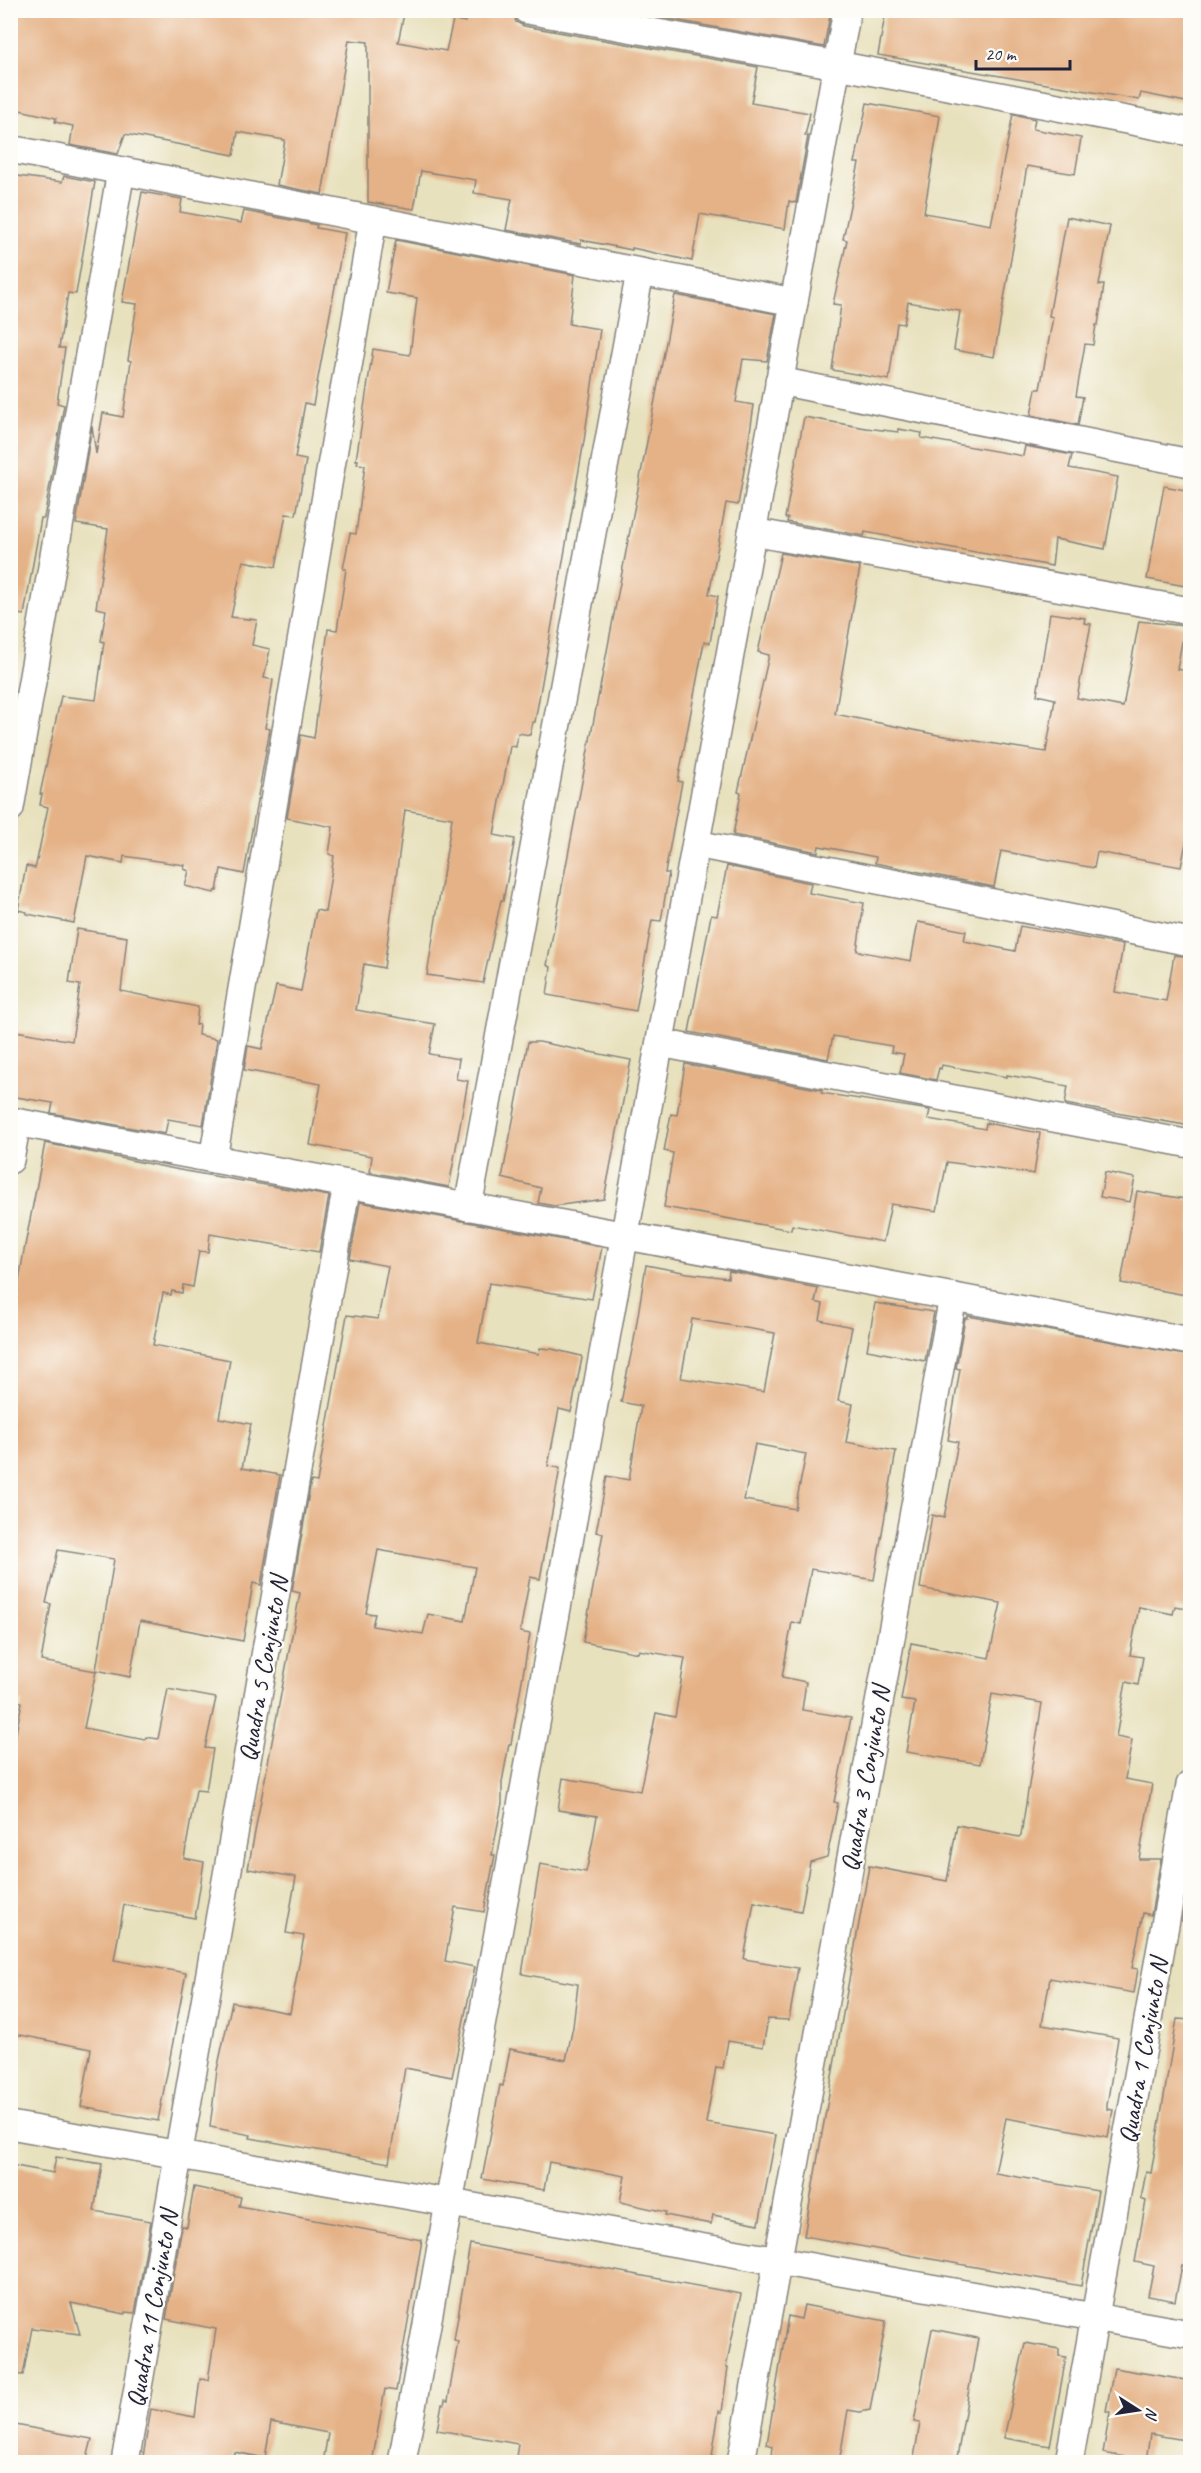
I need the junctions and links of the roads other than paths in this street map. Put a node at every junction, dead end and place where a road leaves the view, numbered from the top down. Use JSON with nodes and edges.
{"nodes":[{"id":1,"x":527,"y":10,"type":"edge"},
{"id":2,"x":846,"y":10,"type":"edge"},
{"id":3,"x":837,"y":65,"type":"junction"},
{"id":4,"x":1191,"y":132,"type":"edge"},
{"id":5,"x":10,"y":149,"type":"edge"},
{"id":6,"x":121,"y":171,"type":"junction"},
{"id":7,"x":373,"y":220,"type":"junction"},
{"id":8,"x":640,"y":272,"type":"junction"},
{"id":9,"x":794,"y":302,"type":"junction"},
{"id":10,"x":780,"y":381,"type":"junction"},
{"id":11,"x":1191,"y":463,"type":"edge"},
{"id":12,"x":752,"y":532,"type":"junction"},
{"id":13,"x":1191,"y":611,"type":"edge"},
{"id":14,"x":10,"y":808,"type":"edge"},
{"id":15,"x":696,"y":844,"type":"junction"},
{"id":16,"x":1191,"y":942,"type":"edge"},
{"id":17,"x":660,"y":1043,"type":"junction"},
{"id":18,"x":14,"y":1121,"type":"edge"},
{"id":19,"x":1191,"y":1144,"type":"edge"},
{"id":20,"x":213,"y":1159,"type":"junction"},
{"id":21,"x":10,"y":1160,"type":"edge"},
{"id":22,"x":347,"y":1184,"type":"junction"},
{"id":23,"x":468,"y":1206,"type":"junction"},
{"id":24,"x":625,"y":1236,"type":"junction"},
{"id":25,"x":953,"y":1297,"type":"junction"},
{"id":26,"x":1191,"y":1341,"type":"edge"},
{"id":27,"x":1191,"y":1785,"type":"edge"},
{"id":28,"x":10,"y":2125,"type":"edge"},
{"id":29,"x":179,"y":2155,"type":"junction"},
{"id":30,"x":451,"y":2203,"type":"junction"},
{"id":31,"x":778,"y":2261,"type":"junction"},
{"id":32,"x":1095,"y":2317,"type":"junction"},
{"id":33,"x":1191,"y":2334,"type":"edge"},
{"id":34,"x":125,"y":2463,"type":"edge"},
{"id":35,"x":402,"y":2463,"type":"edge"},
{"id":36,"x":741,"y":2463,"type":"edge"},
{"id":37,"x":1069,"y":2463,"type":"edge"}],
"edges":[{"from":1,"to":3,"type":"street"},
{"from":2,"to":3,"type":"street"},
{"from":3,"to":4,"type":"street"},
{"from":3,"to":9,"type":"street"},
{"from":5,"to":6,"type":"street"},
{"from":6,"to":7,"type":"street"},
{"from":6,"to":14,"type":"street"},
{"from":7,"to":8,"type":"street"},
{"from":7,"to":20,"type":"street"},
{"from":8,"to":9,"type":"street"},
{"from":8,"to":23,"type":"street"},
{"from":9,"to":10,"type":"street"},
{"from":10,"to":11,"type":"street"},
{"from":10,"to":12,"type":"street"},
{"from":12,"to":13,"type":"street"},
{"from":12,"to":15,"type":"street"},
{"from":15,"to":16,"type":"street"},
{"from":15,"to":17,"type":"street"},
{"from":17,"to":19,"type":"street"},
{"from":17,"to":24,"type":"street"},
{"from":18,"to":20,"type":"street"},
{"from":18,"to":21,"type":"street"},
{"from":20,"to":22,"type":"street"},
{"from":22,"to":23,"type":"street"},
{"from":22,"to":29,"type":"street","name":"Quadra 5 Conjunto N"},
{"from":23,"to":24,"type":"street"},
{"from":24,"to":25,"type":"street"},
{"from":24,"to":30,"type":"street"},
{"from":25,"to":26,"type":"street"},
{"from":25,"to":31,"type":"street","name":"Quadra 3 Conjunto N"},
{"from":27,"to":32,"type":"street","name":"Quadra 1 Conjunto N"},
{"from":28,"to":29,"type":"street"},
{"from":29,"to":30,"type":"street"},
{"from":29,"to":34,"type":"street","name":"Quadra 11 Conjunto N"},
{"from":30,"to":31,"type":"street"},
{"from":30,"to":35,"type":"street"},
{"from":31,"to":32,"type":"street"},
{"from":31,"to":36,"type":"street","name":"Quadra 3 Conjunto N"},
{"from":32,"to":33,"type":"street"},
{"from":32,"to":37,"type":"street","name":"Quadra 1 Conjunto N"}]}
